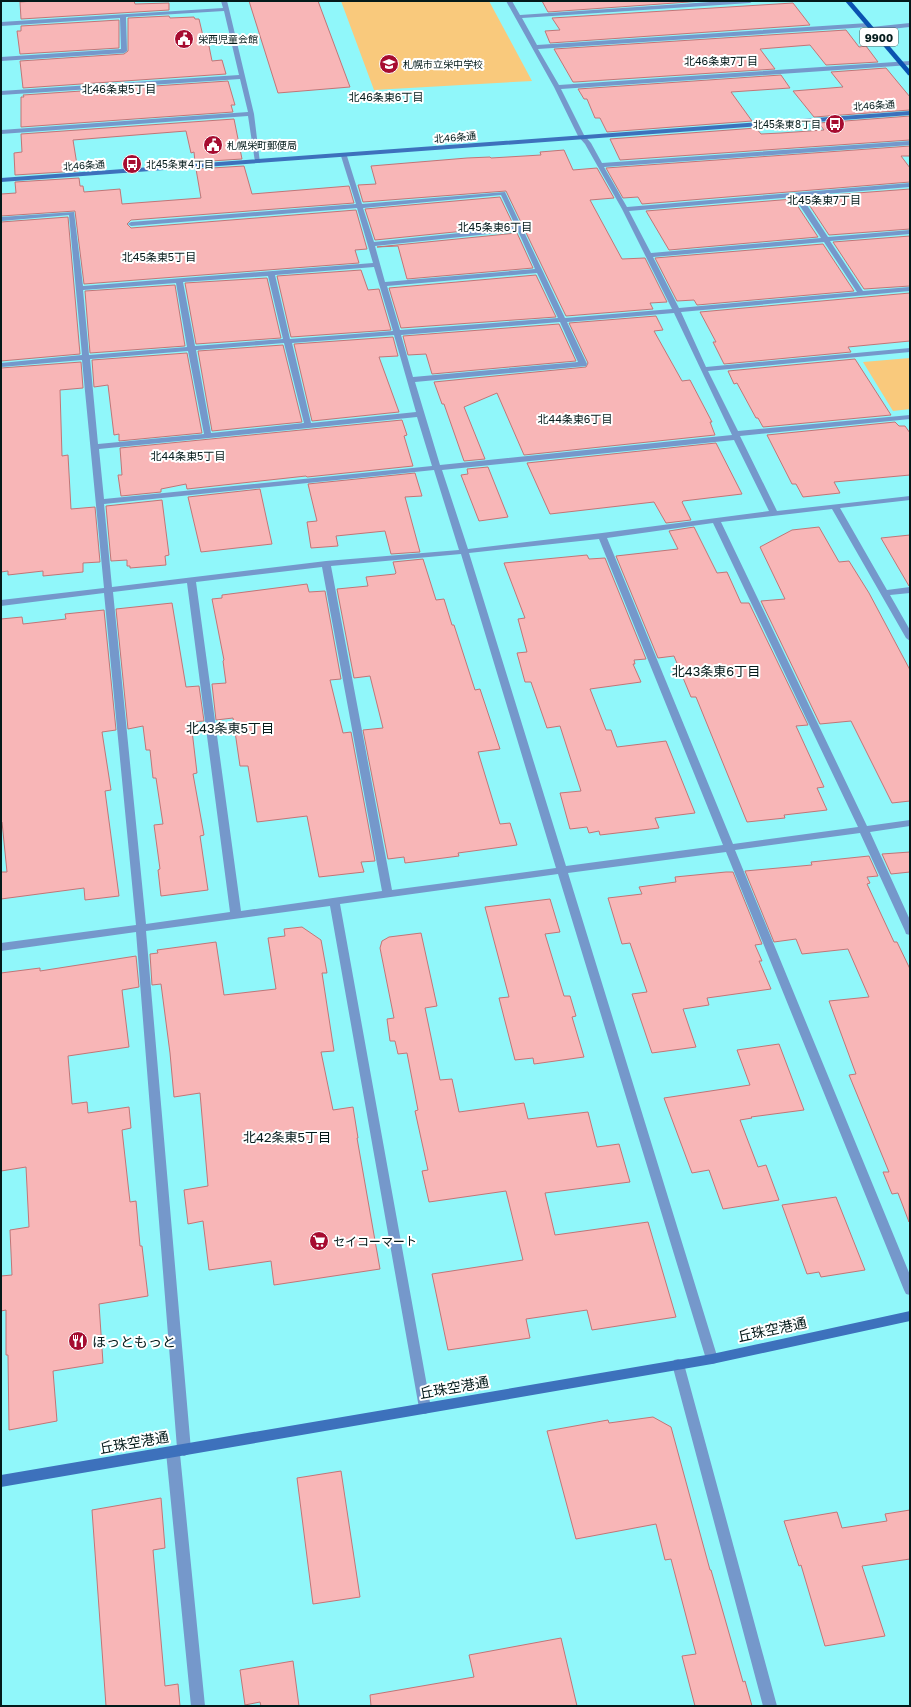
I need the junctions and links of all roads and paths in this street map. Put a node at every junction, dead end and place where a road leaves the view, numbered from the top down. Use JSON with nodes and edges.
{"nodes":[{"id":1,"x":224,"y":1,"type":"edge"},
{"id":2,"x":509,"y":1,"type":"edge"},
{"id":3,"x":750,"y":1,"type":"edge"},
{"id":4,"x":848,"y":1,"type":"edge"},
{"id":5,"x":226,"y":9,"type":"junction"},
{"id":6,"x":123,"y":16,"type":"junction"},
{"id":7,"x":518,"y":17,"type":"junction"},
{"id":8,"x":1,"y":24,"type":"edge"},
{"id":9,"x":910,"y":25,"type":"edge"},
{"id":10,"x":870,"y":27,"type":"junction"},
{"id":11,"x":535,"y":48,"type":"junction"},
{"id":12,"x":1,"y":59,"type":"edge"},
{"id":13,"x":902,"y":63,"type":"junction"},
{"id":14,"x":910,"y":63,"type":"edge"},
{"id":15,"x":910,"y":74,"type":"edge"},
{"id":16,"x":242,"y":78,"type":"junction"},
{"id":17,"x":557,"y":87,"type":"junction"},
{"id":18,"x":1,"y":93,"type":"edge"},
{"id":19,"x":910,"y":113,"type":"edge"},
{"id":20,"x":251,"y":114,"type":"junction"},
{"id":21,"x":1,"y":132,"type":"edge"},
{"id":22,"x":581,"y":136,"type":"junction"},
{"id":23,"x":910,"y":143,"type":"edge"},
{"id":24,"x":344,"y":156,"type":"junction"},
{"id":25,"x":258,"y":162,"type":"junction"},
{"id":26,"x":599,"y":165,"type":"junction"},
{"id":27,"x":1,"y":180,"type":"edge"},
{"id":28,"x":910,"y":185,"type":"edge"},
{"id":29,"x":796,"y":194,"type":"junction"},
{"id":30,"x":360,"y":206,"type":"junction"},
{"id":31,"x":625,"y":209,"type":"junction"},
{"id":32,"x":1,"y":219,"type":"edge"},
{"id":33,"x":131,"y":224,"type":"dead end"},
{"id":34,"x":520,"y":229,"type":"junction"},
{"id":35,"x":910,"y":232,"type":"edge"},
{"id":36,"x":827,"y":240,"type":"junction"},
{"id":37,"x":371,"y":244,"type":"junction"},
{"id":38,"x":648,"y":255,"type":"junction"},
{"id":39,"x":377,"y":265,"type":"junction"},
{"id":40,"x":540,"y":271,"type":"junction"},
{"id":41,"x":271,"y":274,"type":"junction"},
{"id":42,"x":179,"y":282,"type":"junction"},
{"id":43,"x":383,"y":284,"type":"junction"},
{"id":44,"x":80,"y":288,"type":"junction"},
{"id":45,"x":910,"y":289,"type":"edge"},
{"id":46,"x":861,"y":293,"type":"junction"},
{"id":47,"x":677,"y":311,"type":"junction"},
{"id":48,"x":563,"y":320,"type":"junction"},
{"id":49,"x":398,"y":333,"type":"junction"},
{"id":50,"x":288,"y":340,"type":"junction"},
{"id":51,"x":191,"y":348,"type":"junction"},
{"id":52,"x":910,"y":350,"type":"edge"},
{"id":53,"x":86,"y":357,"type":"junction"},
{"id":54,"x":1,"y":365,"type":"edge"},
{"id":55,"x":703,"y":369,"type":"junction"},
{"id":56,"x":410,"y":380,"type":"junction"},
{"id":57,"x":420,"y":414,"type":"junction"},
{"id":58,"x":910,"y":417,"type":"edge"},
{"id":59,"x":308,"y":425,"type":"junction"},
{"id":60,"x":736,"y":435,"type":"junction"},
{"id":61,"x":208,"y":436,"type":"junction"},
{"id":62,"x":94,"y":447,"type":"junction"},
{"id":63,"x":436,"y":469,"type":"junction"},
{"id":64,"x":910,"y":498,"type":"edge"},
{"id":65,"x":99,"y":502,"type":"junction"},
{"id":66,"x":835,"y":507,"type":"junction"},
{"id":67,"x":774,"y":513,"type":"junction"},
{"id":68,"x":716,"y":520,"type":"junction"},
{"id":69,"x":602,"y":536,"type":"junction"},
{"id":70,"x":464,"y":551,"type":"junction"},
{"id":71,"x":326,"y":564,"type":"junction"},
{"id":72,"x":191,"y":580,"type":"junction"},
{"id":73,"x":107,"y":589,"type":"junction"},
{"id":74,"x":910,"y":590,"type":"edge"},
{"id":75,"x":884,"y":593,"type":"junction"},
{"id":76,"x":1,"y":603,"type":"edge"},
{"id":77,"x":910,"y":638,"type":"edge"},
{"id":78,"x":910,"y":823,"type":"edge"},
{"id":79,"x":864,"y":830,"type":"junction"},
{"id":80,"x":730,"y":848,"type":"junction"},
{"id":81,"x":562,"y":871,"type":"junction"},
{"id":82,"x":388,"y":894,"type":"junction"},
{"id":83,"x":334,"y":902,"type":"junction"},
{"id":84,"x":236,"y":915,"type":"junction"},
{"id":85,"x":141,"y":928,"type":"junction"},
{"id":86,"x":910,"y":932,"type":"edge"},
{"id":87,"x":1,"y":947,"type":"edge"},
{"id":88,"x":910,"y":1290,"type":"edge"},
{"id":89,"x":910,"y":1316,"type":"edge"},
{"id":90,"x":712,"y":1359,"type":"junction"},
{"id":91,"x":678,"y":1364,"type":"junction"},
{"id":92,"x":425,"y":1408,"type":"junction"},
{"id":93,"x":178,"y":1451,"type":"junction"},
{"id":94,"x":1,"y":1481,"type":"edge"},
{"id":95,"x":198,"y":1706,"type":"edge"},
{"id":96,"x":770,"y":1706,"type":"edge"}],
"edges":[{"from":1,"to":5,"type":"street"},
{"from":2,"to":7,"type":"street"},
{"from":3,"to":7,"type":"street"},
{"from":4,"to":10,"type":"main road","number":"9900"},
{"from":5,"to":6,"type":"street"},
{"from":5,"to":16,"type":"street"},
{"from":6,"to":8,"type":"street"},
{"from":6,"to":12,"type":"street"},
{"from":7,"to":11,"type":"street"},
{"from":9,"to":10,"type":"street"},
{"from":10,"to":11,"type":"street"},
{"from":10,"to":13,"type":"main road","number":"9900"},
{"from":11,"to":17,"type":"street"},
{"from":13,"to":14,"type":"street"},
{"from":13,"to":15,"type":"main road","number":"9900"},
{"from":13,"to":17,"type":"street"},
{"from":16,"to":18,"type":"street"},
{"from":16,"to":20,"type":"street"},
{"from":17,"to":22,"type":"street"},
{"from":19,"to":22,"type":"street","name":"北46条通"},
{"from":20,"to":21,"type":"street"},
{"from":20,"to":25,"type":"street"},
{"from":22,"to":24,"type":"street","name":"北46条通"},
{"from":22,"to":26,"type":"street"},
{"from":23,"to":26,"type":"street"},
{"from":24,"to":25,"type":"street","name":"北46条通"},
{"from":24,"to":30,"type":"street"},
{"from":25,"to":27,"type":"street","name":"北46条通"},
{"from":26,"to":31,"type":"street"},
{"from":28,"to":29,"type":"street"},
{"from":29,"to":31,"type":"street"},
{"from":29,"to":36,"type":"street"},
{"from":30,"to":33,"type":"street"},
{"from":30,"to":34,"type":"street"},
{"from":30,"to":37,"type":"street"},
{"from":31,"to":38,"type":"street"},
{"from":32,"to":44,"type":"street"},
{"from":34,"to":37,"type":"street"},
{"from":34,"to":40,"type":"street"},
{"from":35,"to":36,"type":"street"},
{"from":36,"to":38,"type":"street"},
{"from":36,"to":46,"type":"street"},
{"from":37,"to":39,"type":"street"},
{"from":38,"to":47,"type":"street"},
{"from":39,"to":41,"type":"street"},
{"from":39,"to":43,"type":"street"},
{"from":40,"to":43,"type":"street"},
{"from":40,"to":48,"type":"street"},
{"from":41,"to":42,"type":"street"},
{"from":41,"to":50,"type":"street"},
{"from":42,"to":44,"type":"street"},
{"from":42,"to":51,"type":"street"},
{"from":43,"to":49,"type":"street"},
{"from":44,"to":53,"type":"street"},
{"from":45,"to":46,"type":"street"},
{"from":46,"to":47,"type":"street"},
{"from":47,"to":48,"type":"street"},
{"from":47,"to":55,"type":"street"},
{"from":48,"to":49,"type":"street"},
{"from":48,"to":56,"type":"street"},
{"from":49,"to":50,"type":"street"},
{"from":49,"to":56,"type":"street"},
{"from":50,"to":51,"type":"street"},
{"from":50,"to":59,"type":"street"},
{"from":51,"to":53,"type":"street"},
{"from":51,"to":61,"type":"street"},
{"from":52,"to":55,"type":"street"},
{"from":53,"to":54,"type":"street"},
{"from":53,"to":62,"type":"street"},
{"from":55,"to":60,"type":"street"},
{"from":56,"to":57,"type":"street"},
{"from":57,"to":59,"type":"street"},
{"from":57,"to":63,"type":"street"},
{"from":58,"to":60,"type":"street"},
{"from":59,"to":61,"type":"street"},
{"from":60,"to":63,"type":"street"},
{"from":60,"to":67,"type":"street"},
{"from":61,"to":62,"type":"street"},
{"from":62,"to":65,"type":"street"},
{"from":63,"to":65,"type":"street"},
{"from":63,"to":70,"type":"street"},
{"from":64,"to":66,"type":"street"},
{"from":65,"to":73,"type":"street"},
{"from":66,"to":67,"type":"street"},
{"from":66,"to":75,"type":"street"},
{"from":67,"to":68,"type":"street"},
{"from":68,"to":69,"type":"street"},
{"from":68,"to":79,"type":"street"},
{"from":69,"to":70,"type":"street"},
{"from":69,"to":80,"type":"street"},
{"from":70,"to":71,"type":"street"},
{"from":70,"to":81,"type":"street"},
{"from":71,"to":72,"type":"street"},
{"from":71,"to":82,"type":"street"},
{"from":72,"to":73,"type":"street"},
{"from":72,"to":84,"type":"street"},
{"from":73,"to":76,"type":"street"},
{"from":73,"to":85,"type":"street"},
{"from":74,"to":75,"type":"street"},
{"from":75,"to":77,"type":"street"},
{"from":78,"to":79,"type":"street"},
{"from":79,"to":80,"type":"street"},
{"from":79,"to":86,"type":"street"},
{"from":80,"to":81,"type":"street"},
{"from":80,"to":88,"type":"street"},
{"from":81,"to":82,"type":"street"},
{"from":81,"to":90,"type":"street"},
{"from":82,"to":83,"type":"street"},
{"from":83,"to":84,"type":"street"},
{"from":83,"to":92,"type":"street"},
{"from":84,"to":85,"type":"street"},
{"from":85,"to":87,"type":"street"},
{"from":85,"to":93,"type":"street"},
{"from":89,"to":90,"type":"street","name":"丘珠空港通"},
{"from":90,"to":91,"type":"street","name":"丘珠空港通"},
{"from":91,"to":92,"type":"street","name":"丘珠空港通"},
{"from":91,"to":96,"type":"street"},
{"from":92,"to":93,"type":"street","name":"丘珠空港通"},
{"from":93,"to":94,"type":"street","name":"丘珠空港通"},
{"from":93,"to":95,"type":"street"}]}
